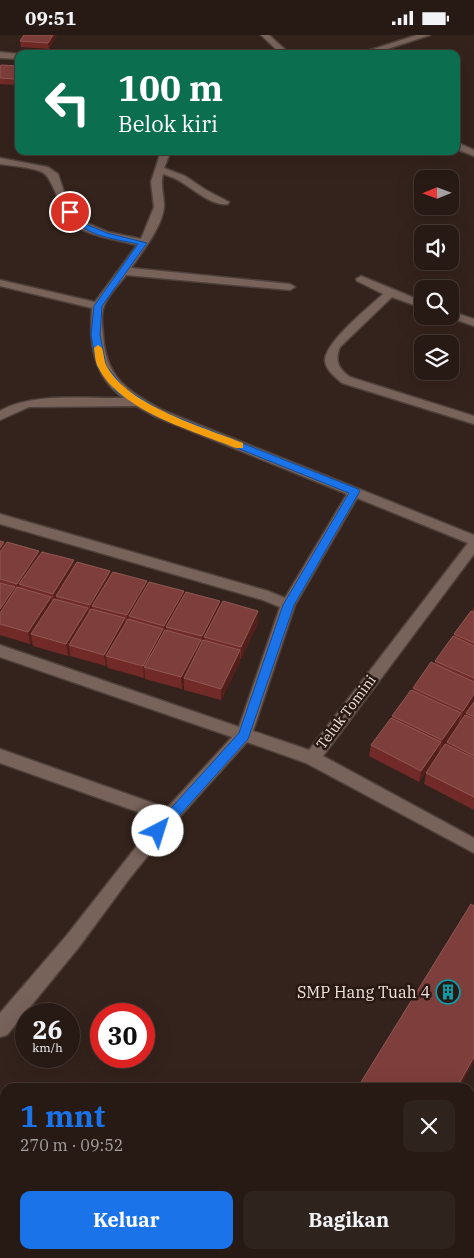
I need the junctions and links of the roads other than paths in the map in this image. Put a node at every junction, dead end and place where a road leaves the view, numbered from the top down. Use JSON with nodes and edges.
{"nodes":[{"id":1,"x":265,"y":35,"type":"edge"},
{"id":2,"x":426,"y":35,"type":"edge"},
{"id":3,"x":281,"y":50,"type":"edge"},
{"id":4,"x":375,"y":50,"type":"edge"},
{"id":5,"x":0,"y":55,"type":"edge"},
{"id":6,"x":15,"y":57,"type":"edge"},
{"id":7,"x":460,"y":147,"type":"edge"},
{"id":8,"x":474,"y":153,"type":"edge"},
{"id":9,"x":164,"y":155,"type":"edge"},
{"id":10,"x":0,"y":161,"type":"edge"},
{"id":11,"x":159,"y":169,"type":"junction"},
{"id":12,"x":224,"y":202,"type":"dead end"},
{"id":13,"x":143,"y":243,"type":"junction"},
{"id":14,"x":123,"y":271,"type":"junction"},
{"id":15,"x":361,"y":279,"type":"dead end"},
{"id":16,"x":0,"y":283,"type":"edge"},
{"id":17,"x":290,"y":287,"type":"dead end"},
{"id":18,"x":390,"y":293,"type":"junction"},
{"id":19,"x":414,"y":302,"type":"edge"},
{"id":20,"x":98,"y":306,"type":"junction"},
{"id":21,"x":459,"y":317,"type":"edge"},
{"id":22,"x":474,"y":323,"type":"edge"},
{"id":23,"x":140,"y":402,"type":"junction"},
{"id":24,"x":0,"y":416,"type":"edge"},
{"id":25,"x":474,"y":420,"type":"edge"},
{"id":26,"x":355,"y":491,"type":"junction"},
{"id":27,"x":0,"y":519,"type":"edge"},
{"id":28,"x":474,"y":540,"type":"edge"},
{"id":29,"x":474,"y":544,"type":"edge"},
{"id":30,"x":288,"y":605,"type":"junction"},
{"id":31,"x":0,"y":651,"type":"edge"},
{"id":32,"x":244,"y":735,"type":"junction"},
{"id":33,"x":0,"y":756,"type":"edge"},
{"id":34,"x":312,"y":758,"type":"junction"},
{"id":35,"x":170,"y":816,"type":"junction"},
{"id":36,"x":474,"y":846,"type":"edge"},
{"id":37,"x":0,"y":1028,"type":"edge"}],
"edges":[{"from":1,"to":3,"type":"street"},
{"from":2,"to":4,"type":"street"},
{"from":5,"to":6,"type":"street"},
{"from":7,"to":8,"type":"street"},
{"from":9,"to":11,"type":"street"},
{"from":10,"to":13,"type":"street"},
{"from":11,"to":12,"type":"street"},
{"from":11,"to":13,"type":"street"},
{"from":13,"to":14,"type":"street"},
{"from":14,"to":17,"type":"street"},
{"from":14,"to":20,"type":"street"},
{"from":15,"to":18,"type":"street"},
{"from":16,"to":20,"type":"street"},
{"from":18,"to":19,"type":"street"},
{"from":18,"to":25,"type":"street"},
{"from":20,"to":23,"type":"street"},
{"from":21,"to":22,"type":"street"},
{"from":23,"to":24,"type":"street"},
{"from":23,"to":26,"type":"street"},
{"from":26,"to":28,"type":"street"},
{"from":26,"to":30,"type":"street"},
{"from":27,"to":30,"type":"street"},
{"from":29,"to":34,"type":"street","name":"Teluk Tomini"},
{"from":30,"to":32,"type":"street"},
{"from":31,"to":32,"type":"street"},
{"from":32,"to":34,"type":"street"},
{"from":32,"to":35,"type":"street"},
{"from":33,"to":35,"type":"street"},
{"from":34,"to":36,"type":"street","name":"Teluk Tomini"},
{"from":35,"to":37,"type":"street"}]}
